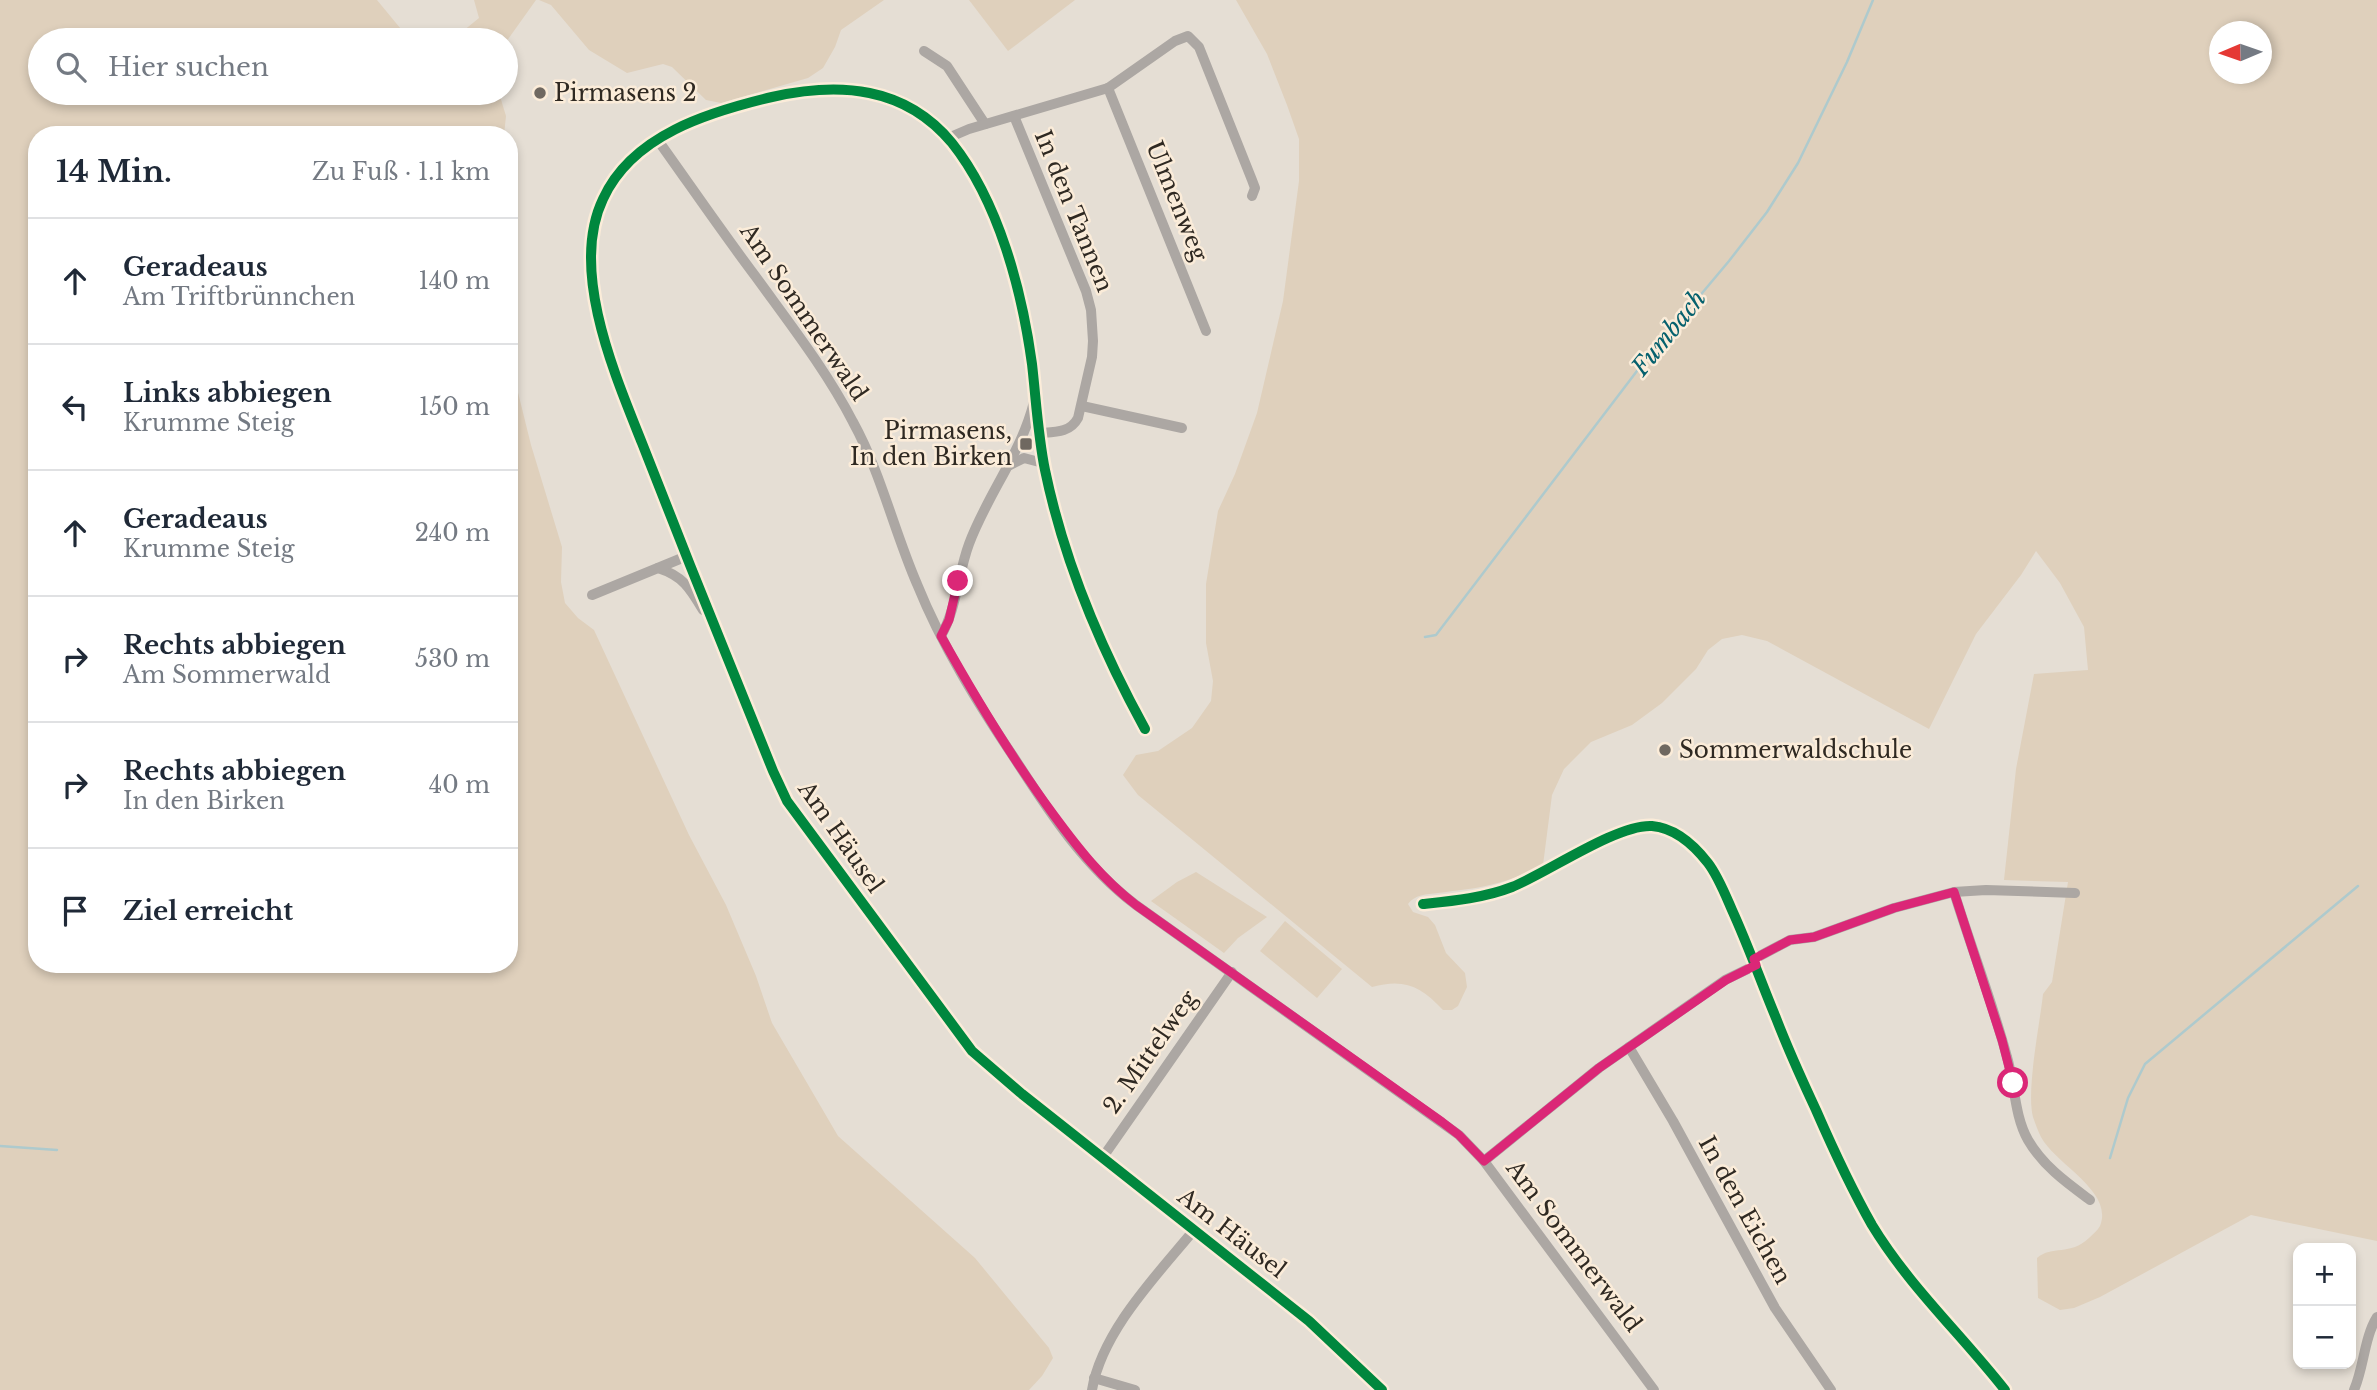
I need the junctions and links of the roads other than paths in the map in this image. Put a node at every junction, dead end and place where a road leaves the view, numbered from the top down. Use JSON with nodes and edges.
{"nodes":[{"id":1,"x":924,"y":51,"type":"dead end"},
{"id":2,"x":1108,"y":89,"type":"junction"},
{"id":3,"x":1014,"y":116,"type":"junction"},
{"id":4,"x":985,"y":124,"type":"junction"},
{"id":5,"x":948,"y":138,"type":"junction"},
{"id":6,"x":657,"y":139,"type":"junction"},
{"id":7,"x":1252,"y":196,"type":"dead end"},
{"id":8,"x":1206,"y":331,"type":"dead end"},
{"id":9,"x":1036,"y":394,"type":"junction"},
{"id":10,"x":1082,"y":405,"type":"junction"},
{"id":11,"x":1182,"y":428,"type":"dead end"},
{"id":12,"x":1040,"y":433,"type":"junction"},
{"id":13,"x":1043,"y":463,"type":"junction"},
{"id":14,"x":1010,"y":465,"type":"junction"},
{"id":15,"x":687,"y":556,"type":"junction"},
{"id":16,"x":658,"y":568,"type":"junction"},
{"id":17,"x":592,"y":595,"type":"dead end"},
{"id":18,"x":717,"y":633,"type":"junction"},
{"id":19,"x":941,"y":636,"type":"junction"},
{"id":20,"x":1145,"y":729,"type":"dead end"},
{"id":21,"x":1954,"y":892,"type":"junction"},
{"id":22,"x":2075,"y":892,"type":"dead end"},
{"id":23,"x":1423,"y":904,"type":"dead end"},
{"id":24,"x":1755,"y":962,"type":"junction"},
{"id":25,"x":1232,"y":972,"type":"junction"},
{"id":26,"x":1629,"y":1047,"type":"junction"},
{"id":27,"x":1102,"y":1157,"type":"junction"},
{"id":28,"x":1484,"y":1161,"type":"junction"},
{"id":29,"x":2090,"y":1200,"type":"dead end"},
{"id":30,"x":1194,"y":1230,"type":"junction"},
{"id":31,"x":2377,"y":1317,"type":"edge"},
{"id":32,"x":2364,"y":1363,"type":"junction"},
{"id":33,"x":2377,"y":1366,"type":"edge"},
{"id":34,"x":1094,"y":1378,"type":"junction"},
{"id":35,"x":1092,"y":1390,"type":"edge"},
{"id":36,"x":1135,"y":1390,"type":"edge"},
{"id":37,"x":1382,"y":1390,"type":"edge"},
{"id":38,"x":1654,"y":1390,"type":"edge"},
{"id":39,"x":1831,"y":1390,"type":"edge"},
{"id":40,"x":2005,"y":1390,"type":"edge"},
{"id":41,"x":2354,"y":1390,"type":"edge"}],
"edges":[{"from":1,"to":4,"type":"street"},
{"from":2,"to":3,"type":"street"},
{"from":2,"to":7,"type":"street"},
{"from":2,"to":8,"type":"street","name":"Ulmenweg"},
{"from":3,"to":4,"type":"street"},
{"from":3,"to":10,"type":"street","name":"In den Tannen"},
{"from":4,"to":5,"type":"street"},
{"from":5,"to":6,"type":"street","name":"Am Häusel"},
{"from":5,"to":9,"type":"street","name":"Am Häusel"},
{"from":6,"to":15,"type":"street","name":"Am Häusel"},
{"from":6,"to":19,"type":"street","name":"Am Sommerwald"},
{"from":9,"to":12,"type":"street","name":"Am Häusel"},
{"from":9,"to":14,"type":"street"},
{"from":10,"to":11,"type":"street"},
{"from":10,"to":12,"type":"street","name":"In den Tannen"},
{"from":12,"to":13,"type":"street","name":"Am Häusel"},
{"from":13,"to":14,"type":"street"},
{"from":13,"to":20,"type":"street","name":"Am Häusel"},
{"from":14,"to":19,"type":"street"},
{"from":15,"to":16,"type":"street"},
{"from":15,"to":18,"type":"street","name":"Am Häusel"},
{"from":16,"to":17,"type":"street"},
{"from":16,"to":18,"type":"street","name":"Am Häusel"},
{"from":18,"to":27,"type":"street","name":"Am Häusel"},
{"from":19,"to":25,"type":"street","name":"Am Sommerwald"},
{"from":21,"to":22,"type":"street"},
{"from":21,"to":24,"type":"street"},
{"from":21,"to":29,"type":"street"},
{"from":23,"to":24,"type":"street"},
{"from":24,"to":26,"type":"street"},
{"from":24,"to":40,"type":"street"},
{"from":25,"to":27,"type":"street","name":"2. Mittelweg"},
{"from":25,"to":28,"type":"street","name":"Am Sommerwald"},
{"from":26,"to":28,"type":"street"},
{"from":26,"to":39,"type":"street","name":"In den Eichen"},
{"from":27,"to":30,"type":"street","name":"Am Häusel"},
{"from":28,"to":38,"type":"street","name":"Am Sommerwald"},
{"from":30,"to":34,"type":"street"},
{"from":30,"to":37,"type":"street","name":"Am Häusel"},
{"from":31,"to":32,"type":"street"},
{"from":32,"to":33,"type":"street"},
{"from":32,"to":41,"type":"street"},
{"from":34,"to":35,"type":"street"},
{"from":34,"to":36,"type":"street"}]}
